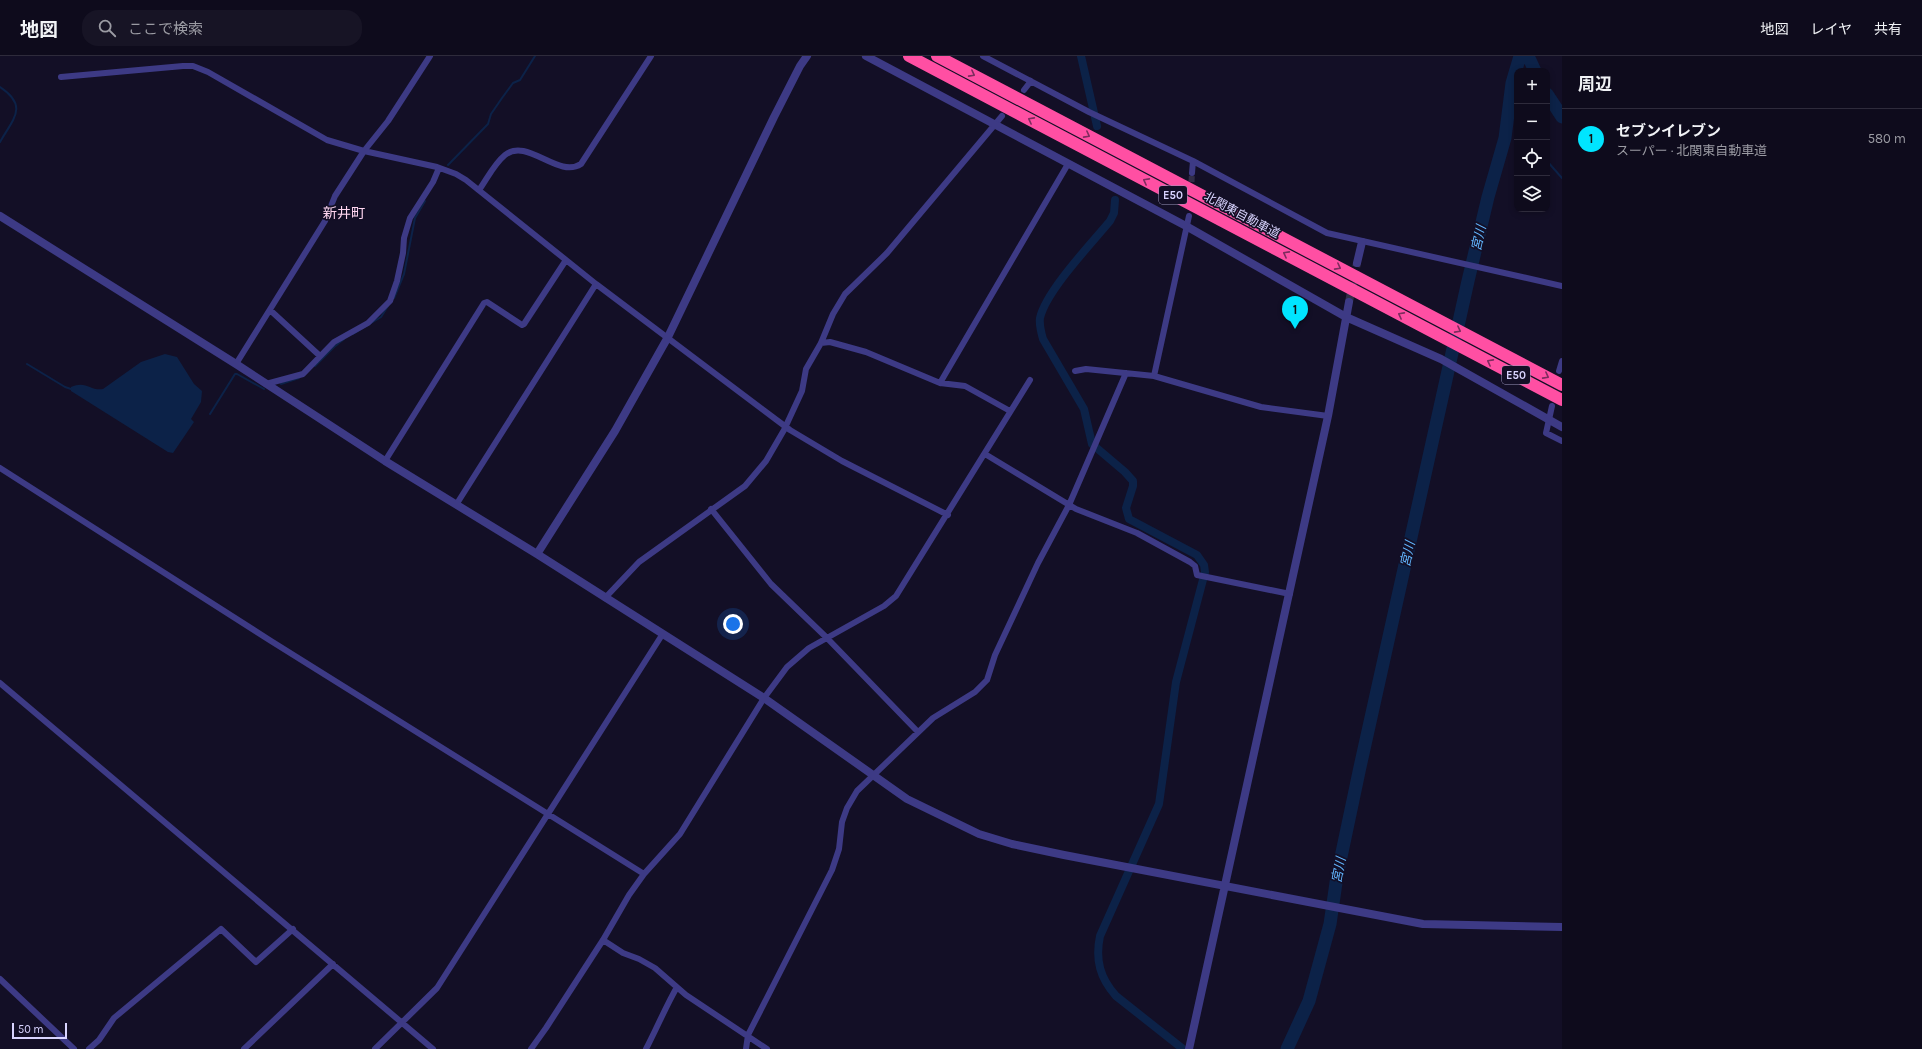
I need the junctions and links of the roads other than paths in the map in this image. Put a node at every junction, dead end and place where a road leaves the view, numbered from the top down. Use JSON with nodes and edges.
{"nodes":[{"id":1,"x":430,"y":56,"type":"edge"},
{"id":2,"x":651,"y":56,"type":"edge"},
{"id":3,"x":807,"y":56,"type":"edge"},
{"id":4,"x":866,"y":56,"type":"edge"},
{"id":5,"x":909,"y":56,"type":"edge"},
{"id":6,"x":937,"y":56,"type":"edge"},
{"id":7,"x":983,"y":56,"type":"edge"},
{"id":8,"x":61,"y":77,"type":"dead end"},
{"id":9,"x":1031,"y":81,"type":"junction"},
{"id":10,"x":1024,"y":90,"type":"dead end"},
{"id":11,"x":1002,"y":116,"type":"dead end"},
{"id":12,"x":996,"y":125,"type":"junction"},
{"id":13,"x":364,"y":151,"type":"junction"},
{"id":14,"x":1193,"y":161,"type":"junction"},
{"id":15,"x":1068,"y":164,"type":"junction"},
{"id":16,"x":439,"y":168,"type":"junction"},
{"id":17,"x":1192,"y":173,"type":"tunnel mouth"},
{"id":18,"x":479,"y":190,"type":"junction"},
{"id":19,"x":0,"y":216,"type":"edge"},
{"id":20,"x":1189,"y":216,"type":"dead end"},
{"id":21,"x":1186,"y":226,"type":"junction"},
{"id":22,"x":1362,"y":242,"type":"junction"},
{"id":23,"x":566,"y":260,"type":"junction"},
{"id":24,"x":1357,"y":263,"type":"tunnel mouth"},
{"id":25,"x":596,"y":284,"type":"junction"},
{"id":26,"x":1562,"y":286,"type":"edge"},
{"id":27,"x":1349,"y":302,"type":"tunnel mouth"},
{"id":28,"x":270,"y":310,"type":"junction"},
{"id":29,"x":1346,"y":317,"type":"junction"},
{"id":30,"x":668,"y":337,"type":"junction"},
{"id":31,"x":822,"y":343,"type":"junction"},
{"id":32,"x":320,"y":356,"type":"junction"},
{"id":33,"x":1562,"y":360,"type":"edge"},
{"id":34,"x":236,"y":364,"type":"junction"},
{"id":35,"x":1075,"y":371,"type":"dead end"},
{"id":36,"x":1560,"y":371,"type":"dead end"},
{"id":37,"x":1126,"y":373,"type":"junction"},
{"id":38,"x":1154,"y":376,"type":"junction"},
{"id":39,"x":1030,"y":380,"type":"dead end"},
{"id":40,"x":940,"y":383,"type":"junction"},
{"id":41,"x":266,"y":384,"type":"junction"},
{"id":42,"x":1562,"y":385,"type":"edge"},
{"id":43,"x":1557,"y":402,"type":"edge"},
{"id":44,"x":1010,"y":411,"type":"junction"},
{"id":45,"x":1328,"y":416,"type":"junction"},
{"id":46,"x":1548,"y":420,"type":"junction"},
{"id":47,"x":785,"y":425,"type":"junction"},
{"id":48,"x":1562,"y":427,"type":"edge"},
{"id":49,"x":1562,"y":441,"type":"edge"},
{"id":50,"x":985,"y":454,"type":"junction"},
{"id":51,"x":385,"y":461,"type":"junction"},
{"id":52,"x":0,"y":468,"type":"edge"},
{"id":53,"x":456,"y":505,"type":"junction"},
{"id":54,"x":1069,"y":505,"type":"junction"},
{"id":55,"x":711,"y":509,"type":"junction"},
{"id":56,"x":948,"y":515,"type":"junction"},
{"id":57,"x":536,"y":554,"type":"junction"},
{"id":58,"x":1290,"y":594,"type":"junction"},
{"id":59,"x":605,"y":598,"type":"junction"},
{"id":60,"x":662,"y":635,"type":"junction"},
{"id":61,"x":827,"y":638,"type":"junction"},
{"id":62,"x":0,"y":683,"type":"edge"},
{"id":63,"x":764,"y":698,"type":"junction"},
{"id":64,"x":918,"y":732,"type":"junction"},
{"id":65,"x":874,"y":777,"type":"junction"},
{"id":66,"x":548,"y":814,"type":"junction"},
{"id":67,"x":644,"y":874,"type":"junction"},
{"id":68,"x":1225,"y":885,"type":"junction"},
{"id":69,"x":1562,"y":928,"type":"edge"},
{"id":70,"x":293,"y":929,"type":"junction"},
{"id":71,"x":603,"y":940,"type":"junction"},
{"id":72,"x":333,"y":964,"type":"junction"},
{"id":73,"x":0,"y":979,"type":"edge"},
{"id":74,"x":677,"y":987,"type":"junction"},
{"id":75,"x":402,"y":1022,"type":"junction"},
{"id":76,"x":748,"y":1035,"type":"junction"},
{"id":77,"x":1189,"y":1048,"type":"edge"},
{"id":78,"x":74,"y":1049,"type":"edge"},
{"id":79,"x":90,"y":1049,"type":"edge"},
{"id":80,"x":244,"y":1049,"type":"edge"},
{"id":81,"x":375,"y":1049,"type":"edge"},
{"id":82,"x":433,"y":1049,"type":"edge"},
{"id":83,"x":531,"y":1049,"type":"edge"},
{"id":84,"x":646,"y":1049,"type":"edge"},
{"id":85,"x":746,"y":1049,"type":"edge"},
{"id":86,"x":767,"y":1049,"type":"edge"}],
"edges":[{"from":1,"to":13,"type":"street"},
{"from":2,"to":18,"type":"street"},
{"from":3,"to":30,"type":"street"},
{"from":4,"to":12,"type":"street"},
{"from":43,"to":5,"type":"highway","name":"北関東自動車道","number":"E50","one_way":true},
{"from":6,"to":42,"type":"highway","name":"北関東自動車道","number":"E50","one_way":true},
{"from":7,"to":9,"type":"street"},
{"from":8,"to":13,"type":"street"},
{"from":9,"to":10,"type":"street"},
{"from":9,"to":14,"type":"street"},
{"from":11,"to":12,"type":"street"},
{"from":12,"to":15,"type":"street"},
{"from":12,"to":31,"type":"street"},
{"from":13,"to":16,"type":"street"},
{"from":13,"to":28,"type":"street"},
{"from":14,"to":17,"type":"street"},
{"from":14,"to":22,"type":"street"},
{"from":15,"to":21,"type":"street"},
{"from":15,"to":40,"type":"street"},
{"from":16,"to":18,"type":"street"},
{"from":16,"to":32,"type":"street"},
{"from":18,"to":23,"type":"street"},
{"from":19,"to":34,"type":"street"},
{"from":20,"to":21,"type":"street"},
{"from":21,"to":29,"type":"street"},
{"from":21,"to":38,"type":"street"},
{"from":22,"to":24,"type":"street"},
{"from":22,"to":26,"type":"street"},
{"from":23,"to":25,"type":"street"},
{"from":23,"to":51,"type":"street"},
{"from":25,"to":30,"type":"street"},
{"from":25,"to":53,"type":"street"},
{"from":27,"to":29,"type":"street"},
{"from":28,"to":32,"type":"street"},
{"from":28,"to":34,"type":"street"},
{"from":29,"to":45,"type":"street"},
{"from":29,"to":46,"type":"street"},
{"from":30,"to":47,"type":"street"},
{"from":30,"to":57,"type":"street"},
{"from":31,"to":40,"type":"street"},
{"from":31,"to":47,"type":"street"},
{"from":32,"to":41,"type":"street"},
{"from":33,"to":36,"type":"street"},
{"from":34,"to":41,"type":"street"},
{"from":35,"to":37,"type":"street"},
{"from":37,"to":38,"type":"street"},
{"from":37,"to":54,"type":"street"},
{"from":38,"to":45,"type":"street"},
{"from":39,"to":44,"type":"street"},
{"from":40,"to":44,"type":"street"},
{"from":41,"to":51,"type":"street"},
{"from":43,"to":46,"type":"street"},
{"from":44,"to":50,"type":"street"},
{"from":45,"to":58,"type":"street"},
{"from":46,"to":48,"type":"street"},
{"from":46,"to":49,"type":"street"},
{"from":47,"to":55,"type":"street"},
{"from":47,"to":56,"type":"street"},
{"from":50,"to":54,"type":"street"},
{"from":50,"to":56,"type":"street"},
{"from":51,"to":53,"type":"street"},
{"from":52,"to":66,"type":"street"},
{"from":53,"to":57,"type":"street"},
{"from":54,"to":58,"type":"street"},
{"from":54,"to":64,"type":"street"},
{"from":55,"to":59,"type":"street"},
{"from":55,"to":61,"type":"street"},
{"from":56,"to":61,"type":"street"},
{"from":57,"to":59,"type":"street"},
{"from":58,"to":68,"type":"street"},
{"from":59,"to":60,"type":"street"},
{"from":60,"to":63,"type":"street"},
{"from":60,"to":66,"type":"street"},
{"from":61,"to":63,"type":"street"},
{"from":61,"to":64,"type":"street"},
{"from":62,"to":70,"type":"street"},
{"from":63,"to":65,"type":"street"},
{"from":63,"to":67,"type":"street"},
{"from":64,"to":65,"type":"street"},
{"from":65,"to":68,"type":"street"},
{"from":65,"to":76,"type":"street"},
{"from":66,"to":67,"type":"street"},
{"from":66,"to":75,"type":"street"},
{"from":67,"to":71,"type":"street"},
{"from":68,"to":69,"type":"street"},
{"from":68,"to":77,"type":"street"},
{"from":70,"to":72,"type":"street"},
{"from":70,"to":79,"type":"street"},
{"from":71,"to":74,"type":"street"},
{"from":71,"to":83,"type":"street"},
{"from":72,"to":75,"type":"street"},
{"from":72,"to":80,"type":"street"},
{"from":73,"to":78,"type":"street"},
{"from":74,"to":76,"type":"street"},
{"from":74,"to":84,"type":"street"},
{"from":75,"to":81,"type":"street"},
{"from":75,"to":82,"type":"street"},
{"from":76,"to":85,"type":"street"},
{"from":76,"to":86,"type":"street"}]}
